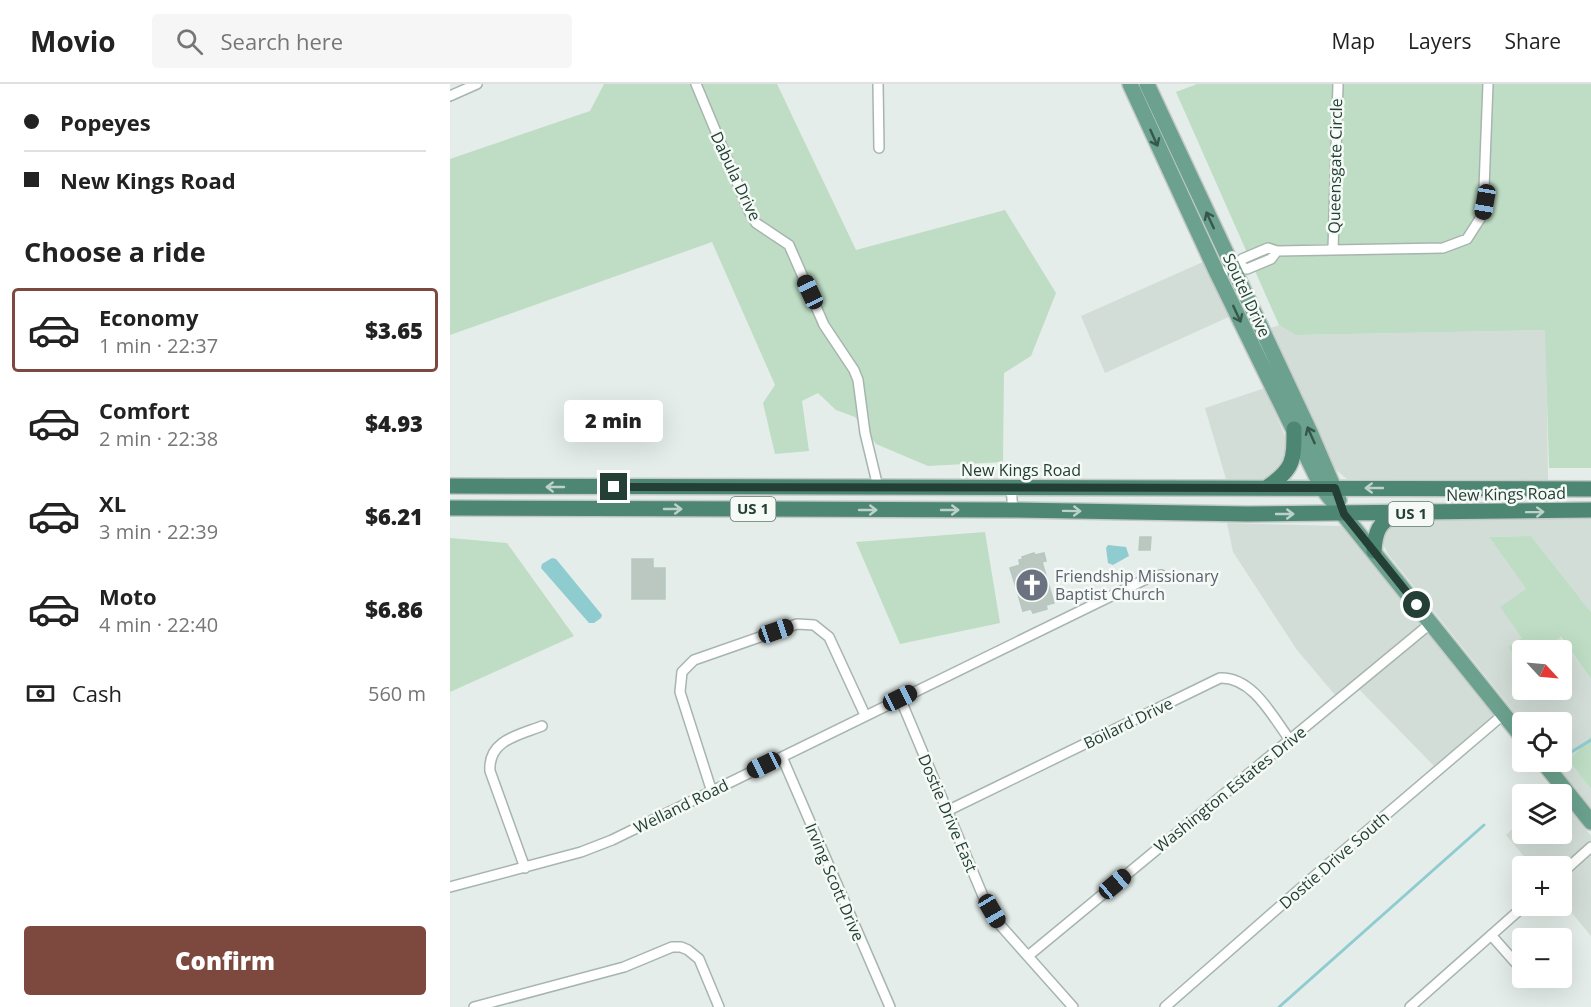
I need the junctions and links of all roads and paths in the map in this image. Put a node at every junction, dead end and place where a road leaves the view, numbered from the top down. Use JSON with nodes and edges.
{"nodes":[{"id":1,"x":477,"y":84,"type":"edge"},
{"id":2,"x":696,"y":84,"type":"edge"},
{"id":3,"x":878,"y":84,"type":"edge"},
{"id":4,"x":1130,"y":84,"type":"edge"},
{"id":5,"x":1147,"y":84,"type":"edge"},
{"id":6,"x":1338,"y":84,"type":"edge"},
{"id":7,"x":1488,"y":84,"type":"edge"},
{"id":8,"x":450,"y":96,"type":"edge"},
{"id":9,"x":879,"y":148,"type":"dead end"},
{"id":10,"x":1333,"y":249,"type":"junction"},
{"id":11,"x":1236,"y":268,"type":"junction"},
{"id":12,"x":1217,"y":273,"type":"junction"},
{"id":13,"x":1293,"y":429,"type":"junction"},
{"id":14,"x":450,"y":486,"type":"edge"},
{"id":15,"x":614,"y":487,"type":"junction"},
{"id":16,"x":878,"y":487,"type":"junction"},
{"id":17,"x":1011,"y":488,"type":"junction"},
{"id":18,"x":1266,"y":488,"type":"junction"},
{"id":19,"x":1328,"y":488,"type":"junction"},
{"id":20,"x":1591,"y":489,"type":"edge"},
{"id":21,"x":450,"y":508,"type":"edge"},
{"id":22,"x":614,"y":509,"type":"junction"},
{"id":23,"x":1013,"y":510,"type":"junction"},
{"id":24,"x":1591,"y":510,"type":"edge"},
{"id":25,"x":1344,"y":514,"type":"junction"},
{"id":26,"x":1396,"y":514,"type":"junction"},
{"id":27,"x":1374,"y":551,"type":"junction"},
{"id":28,"x":1161,"y":575,"type":"dead end"},
{"id":29,"x":1431,"y":623,"type":"junction"},
{"id":30,"x":900,"y":698,"type":"junction"},
{"id":31,"x":1504,"y":714,"type":"junction"},
{"id":32,"x":865,"y":715,"type":"junction"},
{"id":33,"x":1512,"y":724,"type":"edge"},
{"id":34,"x":542,"y":726,"type":"dead end"},
{"id":35,"x":1290,"y":740,"type":"junction"},
{"id":36,"x":782,"y":757,"type":"junction"},
{"id":37,"x":1551,"y":772,"type":"edge"},
{"id":38,"x":712,"y":792,"type":"junction"},
{"id":39,"x":948,"y":811,"type":"junction"},
{"id":40,"x":1591,"y":822,"type":"edge"},
{"id":41,"x":1591,"y":847,"type":"edge"},
{"id":42,"x":1572,"y":864,"type":"edge"},
{"id":43,"x":525,"y":867,"type":"junction"},
{"id":44,"x":450,"y":887,"type":"edge"},
{"id":45,"x":1513,"y":916,"type":"edge"},
{"id":46,"x":1491,"y":935,"type":"junction"},
{"id":47,"x":1028,"y":956,"type":"junction"},
{"id":48,"x":1512,"y":958,"type":"edge"},
{"id":49,"x":474,"y":1007,"type":"edge"},
{"id":50,"x":719,"y":1007,"type":"edge"},
{"id":51,"x":890,"y":1007,"type":"edge"},
{"id":52,"x":1072,"y":1007,"type":"edge"},
{"id":53,"x":1165,"y":1007,"type":"edge"},
{"id":54,"x":1410,"y":1007,"type":"edge"}],
"edges":[{"from":1,"to":8,"type":"street"},
{"from":2,"to":16,"type":"street","name":"Dabula Drive"},
{"from":3,"to":9,"type":"street"},
{"from":4,"to":12,"type":"main road","name":"Soutel Drive","one_way":true},
{"from":11,"to":5,"type":"main road","name":"Soutel Drive","one_way":true},
{"from":6,"to":10,"type":"street","name":"Queensgate Circle"},
{"from":7,"to":10,"type":"street","name":"Queensgate Circle"},
{"from":10,"to":11,"type":"street","name":"Queensgate Circle"},
{"from":11,"to":12,"type":"street"},
{"from":19,"to":11,"type":"main road","name":"Soutel Drive","one_way":true},
{"from":12,"to":13,"type":"main road","name":"Soutel Drive","one_way":true},
{"from":13,"to":18,"type":"highway"},
{"from":13,"to":19,"type":"main road","name":"Soutel Drive"},
{"from":15,"to":14,"type":"highway","name":"New Kings Road","number":"US 1","one_way":true},
{"from":15,"to":16,"type":"highway","name":"New Kings Road","number":"US 1"},
{"from":15,"to":22,"type":"street"},
{"from":16,"to":17,"type":"highway","name":"New Kings Road","number":"US 1"},
{"from":17,"to":18,"type":"highway","name":"New Kings Road","number":"US 1"},
{"from":17,"to":23,"type":"street"},
{"from":18,"to":19,"type":"highway","name":"New Kings Road","number":"US 1"},
{"from":20,"to":19,"type":"highway","name":"New Kings Road","number":"US 1","one_way":true},
{"from":19,"to":25,"type":"main road","name":"Soutel Drive"},
{"from":21,"to":22,"type":"highway","name":"New Kings Road","number":"US 1"},
{"from":22,"to":23,"type":"highway","name":"New Kings Road","number":"US 1","one_way":true},
{"from":23,"to":25,"type":"highway","name":"New Kings Road","number":"US 1","one_way":true},
{"from":26,"to":24,"type":"highway","name":"New Kings Road","number":"US 1","one_way":true},
{"from":25,"to":26,"type":"highway","name":"New Kings Road","number":"US 1"},
{"from":25,"to":27,"type":"main road","name":"Soutel Drive"},
{"from":26,"to":27,"type":"highway"},
{"from":27,"to":29,"type":"main road","name":"Soutel Drive"},
{"from":28,"to":30,"type":"street","name":"Welland Road"},
{"from":29,"to":31,"type":"main road","name":"Soutel Drive"},
{"from":29,"to":35,"type":"street","name":"Washington Estates Drive"},
{"from":30,"to":32,"type":"street","name":"Welland Road"},
{"from":30,"to":39,"type":"street","name":"Dostie Drive East"},
{"from":31,"to":33,"type":"main road","name":"Soutel Drive"},
{"from":31,"to":53,"type":"street","name":"Dostie Drive South"},
{"from":32,"to":36,"type":"street","name":"Welland Road"},
{"from":32,"to":38,"type":"street"},
{"from":34,"to":43,"type":"street"},
{"from":35,"to":39,"type":"street","name":"Boilard Drive"},
{"from":35,"to":47,"type":"street","name":"Washington Estates Drive"},
{"from":36,"to":38,"type":"street","name":"Welland Road"},
{"from":36,"to":51,"type":"street","name":"Irving Scott Drive"},
{"from":37,"to":40,"type":"main road"},
{"from":38,"to":43,"type":"street","name":"Welland Road"},
{"from":39,"to":47,"type":"street","name":"Dostie Drive East"},
{"from":41,"to":42,"type":"street"},
{"from":43,"to":44,"type":"street","name":"Welland Road"},
{"from":45,"to":46,"type":"street"},
{"from":46,"to":48,"type":"street"},
{"from":46,"to":54,"type":"street"},
{"from":47,"to":52,"type":"street","name":"Dostie Drive East"},
{"from":49,"to":50,"type":"street"}]}
